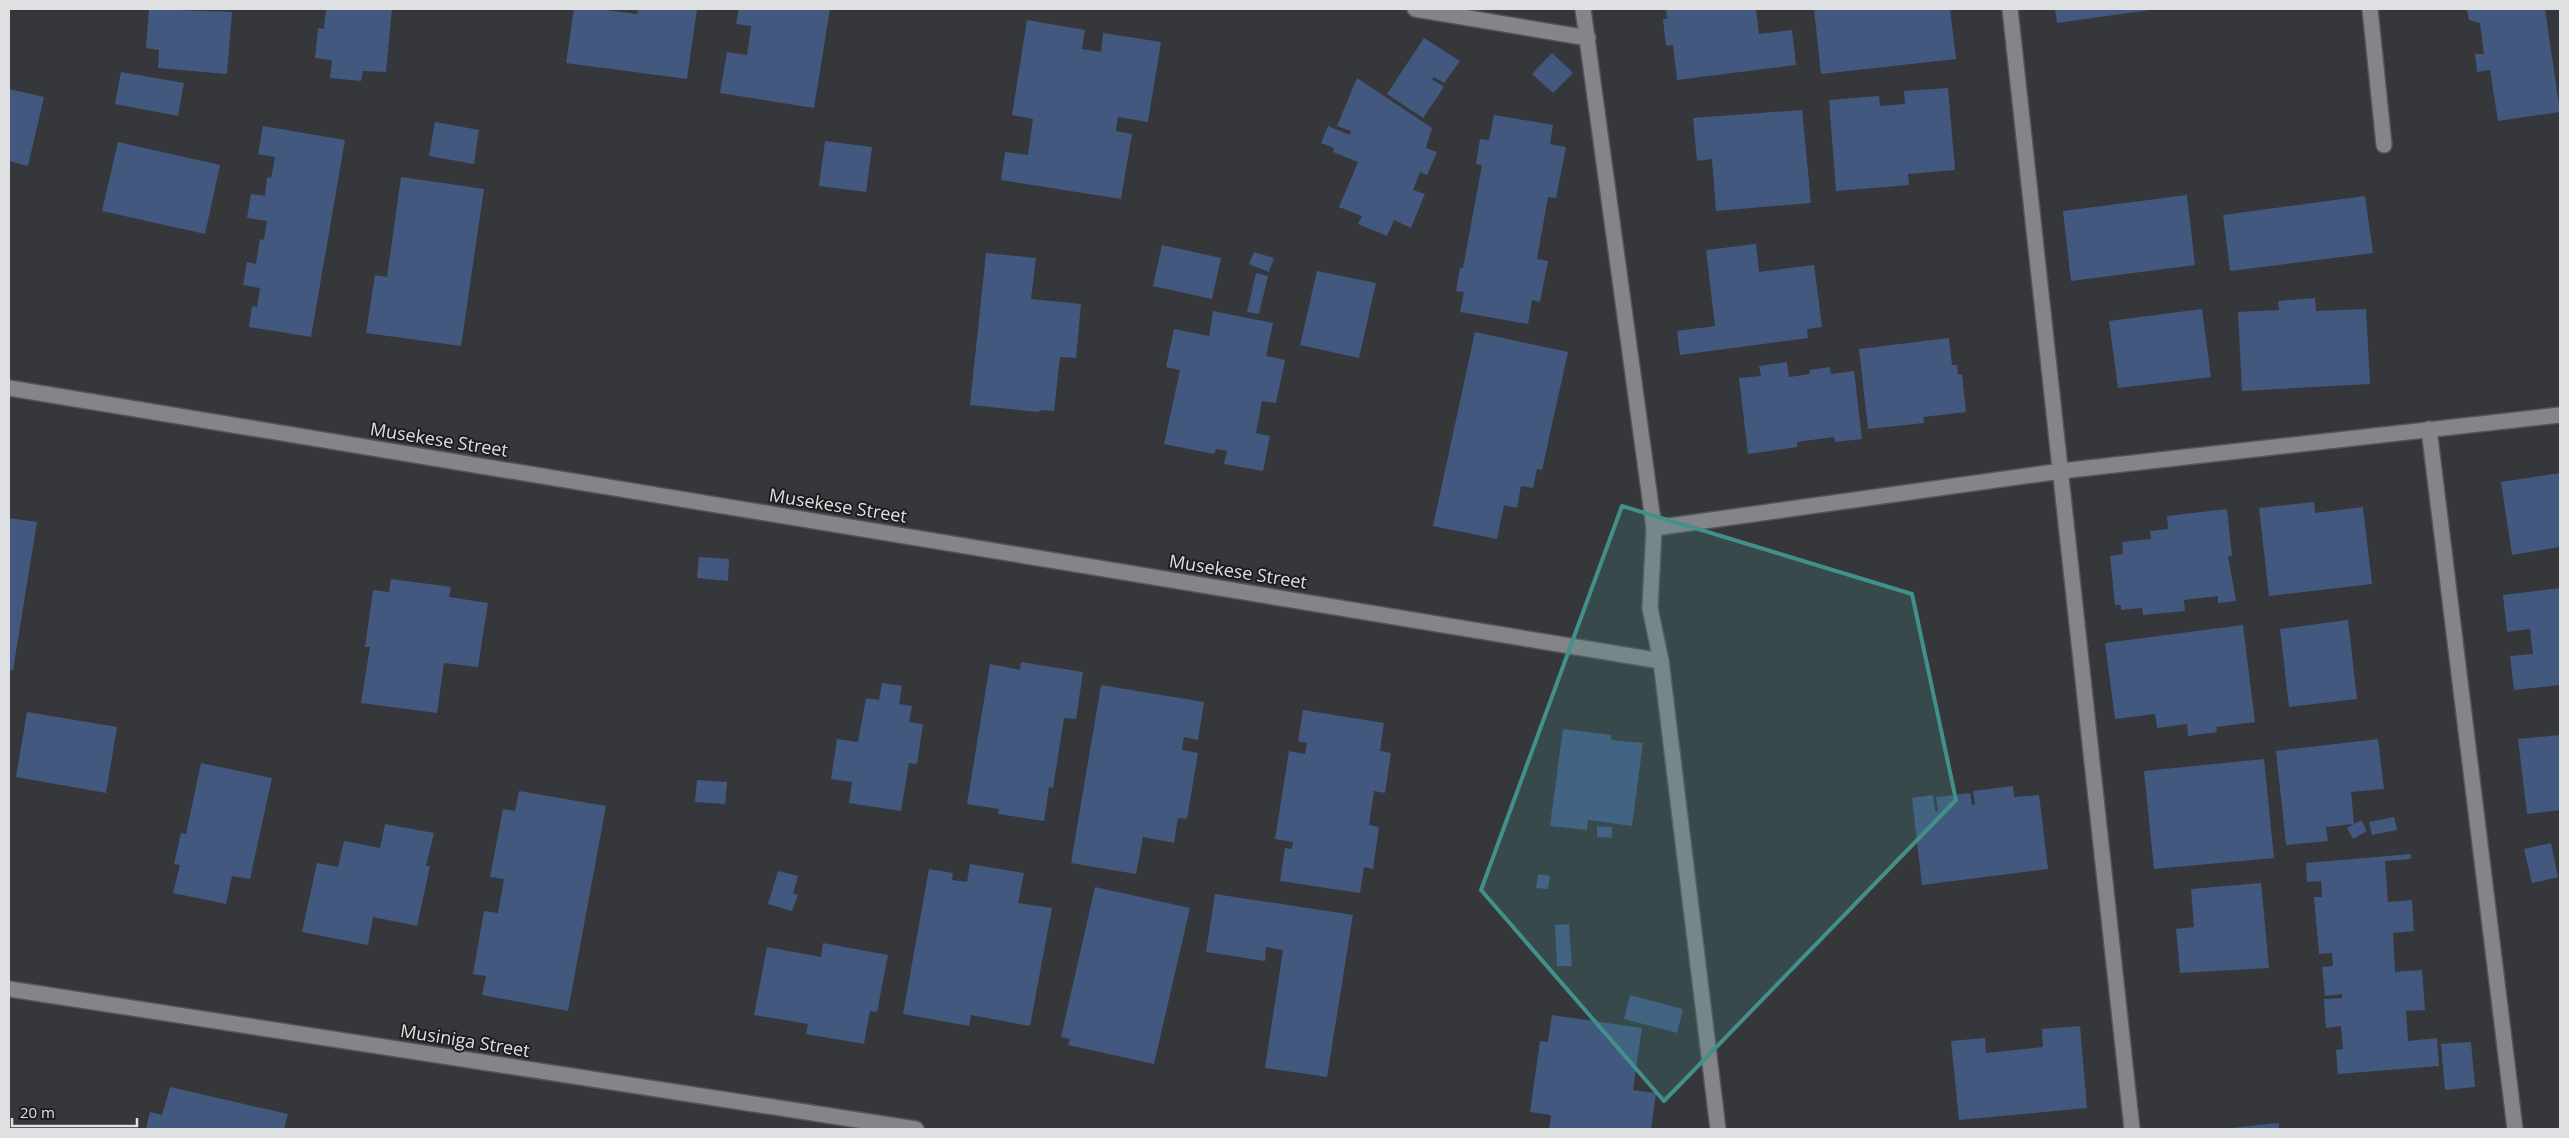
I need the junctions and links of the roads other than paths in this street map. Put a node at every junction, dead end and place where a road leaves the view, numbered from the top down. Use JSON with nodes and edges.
{"nodes":[{"id":1,"x":1415,"y":9,"type":"edge"},
{"id":2,"x":1583,"y":9,"type":"edge"},
{"id":3,"x":2010,"y":9,"type":"edge"},
{"id":4,"x":2370,"y":9,"type":"edge"},
{"id":5,"x":1588,"y":38,"type":"junction"},
{"id":6,"x":2384,"y":145,"type":"dead end"},
{"id":7,"x":9,"y":388,"type":"edge"},
{"id":8,"x":2560,"y":415,"type":"edge"},
{"id":9,"x":2429,"y":430,"type":"junction"},
{"id":10,"x":2061,"y":471,"type":"junction"},
{"id":11,"x":1654,"y":528,"type":"junction"},
{"id":12,"x":1661,"y":662,"type":"junction"},
{"id":13,"x":9,"y":990,"type":"edge"},
{"id":14,"x":916,"y":1129,"type":"edge"},
{"id":15,"x":1718,"y":1129,"type":"edge"},
{"id":16,"x":2132,"y":1129,"type":"edge"},
{"id":17,"x":2514,"y":1129,"type":"edge"}],
"edges":[{"from":1,"to":5,"type":"street"},
{"from":2,"to":5,"type":"street"},
{"from":3,"to":10,"type":"street"},
{"from":4,"to":6,"type":"street"},
{"from":5,"to":11,"type":"street"},
{"from":7,"to":12,"type":"street","name":"Musekese Street"},
{"from":8,"to":9,"type":"street"},
{"from":9,"to":10,"type":"street"},
{"from":9,"to":17,"type":"street"},
{"from":10,"to":11,"type":"street"},
{"from":10,"to":16,"type":"street"},
{"from":11,"to":12,"type":"street"},
{"from":12,"to":15,"type":"street"},
{"from":13,"to":14,"type":"street","name":"Musiniga Street"}]}
